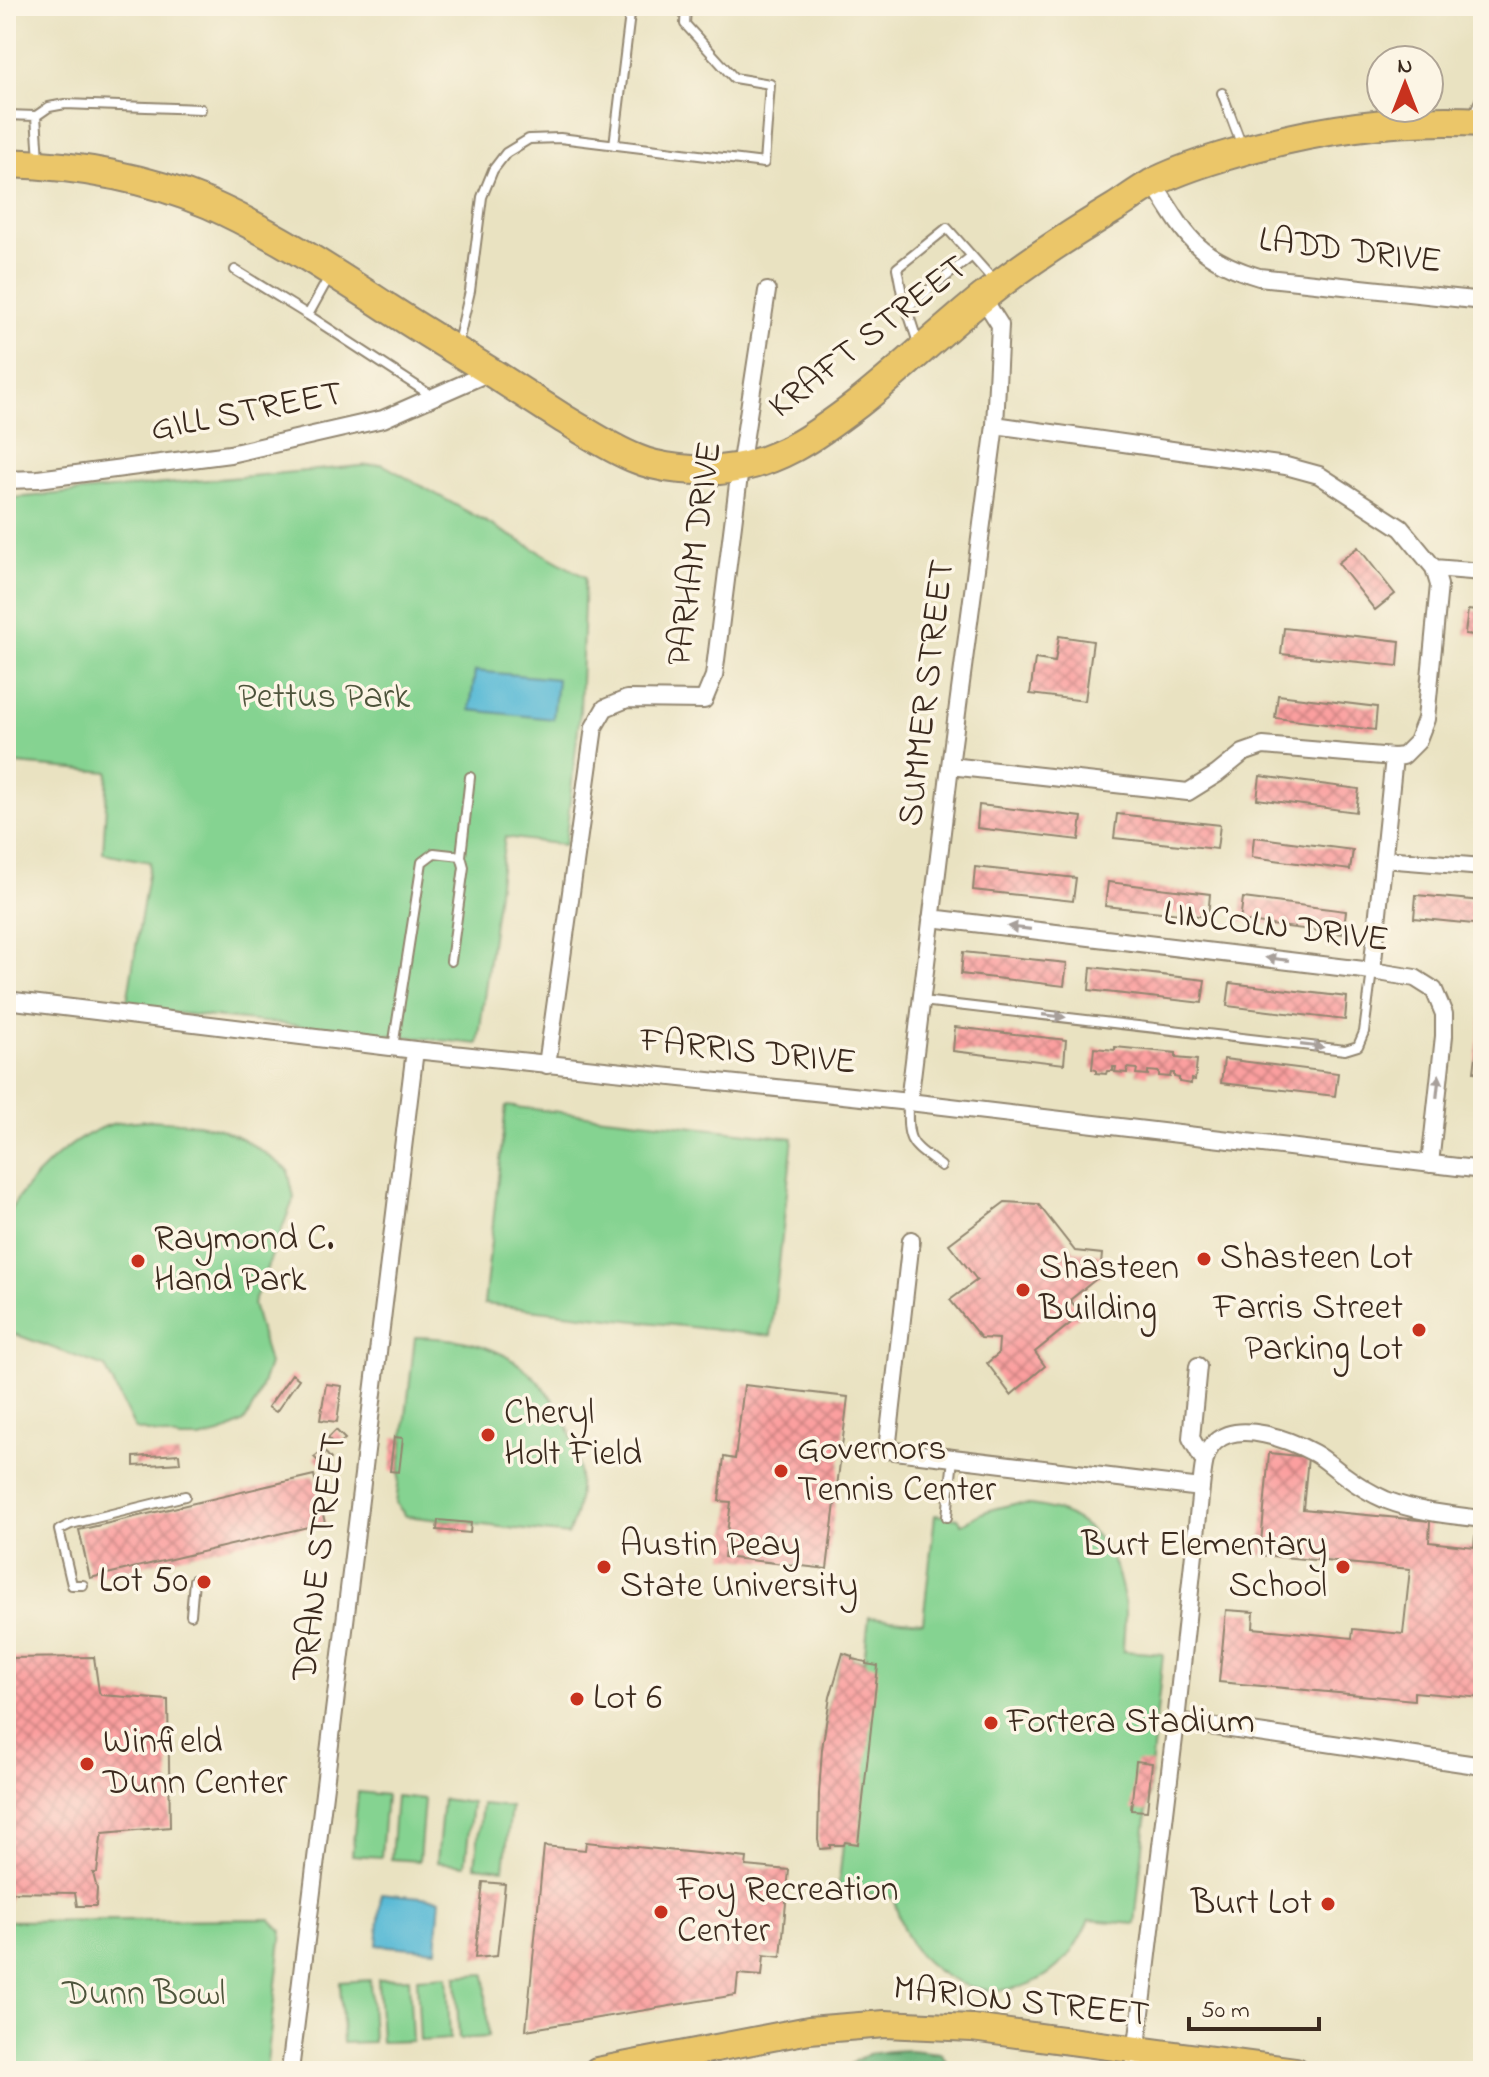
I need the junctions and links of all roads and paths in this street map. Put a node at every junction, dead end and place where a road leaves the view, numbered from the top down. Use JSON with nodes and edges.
{"nodes":[{"id":1,"x":631,"y":6,"type":"edge"},
{"id":2,"x":686,"y":6,"type":"edge"},
{"id":3,"x":1222,"y":93,"type":"dead end"},
{"id":4,"x":1483,"y":94,"type":"edge"},
{"id":5,"x":201,"y":109,"type":"dead end"},
{"id":6,"x":6,"y":115,"type":"edge"},
{"id":7,"x":36,"y":116,"type":"junction"},
{"id":8,"x":1476,"y":121,"type":"edge"},
{"id":9,"x":614,"y":145,"type":"junction"},
{"id":10,"x":1243,"y":150,"type":"junction"},
{"id":11,"x":6,"y":163,"type":"edge"},
{"id":12,"x":39,"y":164,"type":"junction"},
{"id":13,"x":1153,"y":183,"type":"junction"},
{"id":14,"x":972,"y":256,"type":"junction"},
{"id":15,"x":235,"y":270,"type":"dead end"},
{"id":16,"x":332,"y":271,"type":"junction"},
{"id":17,"x":767,"y":291,"type":"dead end"},
{"id":18,"x":990,"y":292,"type":"junction"},
{"id":19,"x":1483,"y":301,"type":"edge"},
{"id":20,"x":906,"y":308,"type":"junction"},
{"id":21,"x":308,"y":315,"type":"junction"},
{"id":22,"x":456,"y":352,"type":"junction"},
{"id":23,"x":920,"y":352,"type":"junction"},
{"id":24,"x":490,"y":372,"type":"junction"},
{"id":25,"x":433,"y":396,"type":"junction"},
{"id":26,"x":995,"y":425,"type":"junction"},
{"id":27,"x":740,"y":468,"type":"junction"},
{"id":28,"x":6,"y":480,"type":"edge"},
{"id":29,"x":1434,"y":568,"type":"junction"},
{"id":30,"x":1483,"y":572,"type":"edge"},
{"id":31,"x":1394,"y":757,"type":"junction"},
{"id":32,"x":950,"y":766,"type":"junction"},
{"id":33,"x":470,"y":777,"type":"dead end"},
{"id":34,"x":461,"y":856,"type":"junction"},
{"id":35,"x":1384,"y":859,"type":"junction"},
{"id":36,"x":1483,"y":867,"type":"edge"},
{"id":37,"x":931,"y":918,"type":"junction"},
{"id":38,"x":451,"y":961,"type":"dead end"},
{"id":39,"x":1372,"y":971,"type":"junction"},
{"id":40,"x":6,"y":1000,"type":"edge"},
{"id":41,"x":921,"y":1001,"type":"junction"},
{"id":42,"x":393,"y":1047,"type":"junction"},
{"id":43,"x":415,"y":1050,"type":"junction"},
{"id":44,"x":547,"y":1065,"type":"junction"},
{"id":45,"x":909,"y":1102,"type":"junction"},
{"id":46,"x":1430,"y":1164,"type":"junction"},
{"id":47,"x":941,"y":1166,"type":"dead end"},
{"id":48,"x":1483,"y":1170,"type":"edge"},
{"id":49,"x":911,"y":1240,"type":"dead end"},
{"id":50,"x":1198,"y":1366,"type":"dead end"},
{"id":51,"x":953,"y":1458,"type":"junction"},
{"id":52,"x":1204,"y":1461,"type":"junction"},
{"id":53,"x":1201,"y":1488,"type":"junction"},
{"id":54,"x":185,"y":1496,"type":"dead end"},
{"id":55,"x":947,"y":1517,"type":"dead end"},
{"id":56,"x":1483,"y":1519,"type":"edge"},
{"id":57,"x":194,"y":1580,"type":"dead end"},
{"id":58,"x":83,"y":1585,"type":"dead end"},
{"id":59,"x":191,"y":1615,"type":"dead end"},
{"id":60,"x":1176,"y":1721,"type":"junction"},
{"id":61,"x":1483,"y":1766,"type":"edge"},
{"id":62,"x":1136,"y":2060,"type":"edge"},
{"id":63,"x":290,"y":2071,"type":"edge"},
{"id":64,"x":597,"y":2071,"type":"edge"},
{"id":65,"x":1296,"y":2071,"type":"edge"}],
"edges":[{"from":1,"to":9,"type":"lane"},
{"from":2,"to":9,"type":"lane"},
{"from":3,"to":10,"type":"lane"},
{"from":4,"to":8,"type":"lane"},
{"from":5,"to":7,"type":"lane"},
{"from":6,"to":7,"type":"lane"},
{"from":7,"to":12,"type":"lane"},
{"from":8,"to":10,"type":"highway","name":"KRAFT STREET"},
{"from":9,"to":22,"type":"lane"},
{"from":10,"to":13,"type":"highway","name":"KRAFT STREET"},
{"from":11,"to":12,"type":"highway","name":"KRAFT STREET"},
{"from":12,"to":16,"type":"highway","name":"KRAFT STREET"},
{"from":13,"to":18,"type":"highway","name":"KRAFT STREET"},
{"from":13,"to":19,"type":"street","name":"LADD DRIVE"},
{"from":14,"to":18,"type":"lane"},
{"from":14,"to":20,"type":"lane"},
{"from":14,"to":20,"type":"lane"},
{"from":15,"to":21,"type":"lane"},
{"from":16,"to":21,"type":"lane"},
{"from":16,"to":22,"type":"highway","name":"KRAFT STREET"},
{"from":17,"to":27,"type":"street","name":"PARHAM DRIVE"},
{"from":18,"to":23,"type":"highway","name":"KRAFT STREET"},
{"from":18,"to":26,"type":"street","name":"SUMMER STREET"},
{"from":20,"to":23,"type":"lane"},
{"from":21,"to":25,"type":"lane"},
{"from":22,"to":24,"type":"highway","name":"KRAFT STREET"},
{"from":23,"to":27,"type":"highway","name":"KRAFT STREET"},
{"from":24,"to":25,"type":"street","name":"GILL STREET"},
{"from":24,"to":27,"type":"highway","name":"KRAFT STREET"},
{"from":25,"to":28,"type":"street","name":"GILL STREET"},
{"from":26,"to":29,"type":"street"},
{"from":26,"to":32,"type":"street","name":"SUMMER STREET"},
{"from":27,"to":44,"type":"street","name":"PARHAM DRIVE"},
{"from":29,"to":30,"type":"street"},
{"from":29,"to":31,"type":"street"},
{"from":31,"to":32,"type":"street"},
{"from":31,"to":35,"type":"street"},
{"from":32,"to":37,"type":"street","name":"SUMMER STREET"},
{"from":33,"to":34,"type":"lane"},
{"from":34,"to":38,"type":"lane"},
{"from":34,"to":42,"type":"lane"},
{"from":35,"to":36,"type":"street"},
{"from":35,"to":39,"type":"street"},
{"from":39,"to":37,"type":"street","name":"LINCOLN DRIVE","one_way":true},
{"from":37,"to":41,"type":"street","name":"SUMMER STREET"},
{"from":41,"to":39,"type":"lane","one_way":true},
{"from":46,"to":39,"type":"street","name":"LINCOLN DRIVE","one_way":true},
{"from":40,"to":42,"type":"street","name":"FARRIS DRIVE"},
{"from":41,"to":45,"type":"street","name":"SUMMER STREET"},
{"from":42,"to":43,"type":"street","name":"FARRIS DRIVE"},
{"from":43,"to":44,"type":"street","name":"FARRIS DRIVE"},
{"from":43,"to":63,"type":"street","name":"DRANE STREET"},
{"from":44,"to":45,"type":"street","name":"FARRIS DRIVE"},
{"from":45,"to":46,"type":"street","name":"FARRIS DRIVE"},
{"from":45,"to":47,"type":"lane"},
{"from":46,"to":48,"type":"street","name":"FARRIS DRIVE"},
{"from":49,"to":51,"type":"street"},
{"from":50,"to":52,"type":"street"},
{"from":51,"to":53,"type":"street"},
{"from":51,"to":55,"type":"lane"},
{"from":52,"to":53,"type":"street"},
{"from":52,"to":56,"type":"street"},
{"from":53,"to":60,"type":"street"},
{"from":54,"to":58,"type":"lane"},
{"from":57,"to":59,"type":"lane"},
{"from":60,"to":61,"type":"street"},
{"from":60,"to":62,"type":"street"},
{"from":62,"to":64,"type":"main road","name":"MARION STREET"},
{"from":62,"to":65,"type":"main road","name":"MARION STREET"}]}
